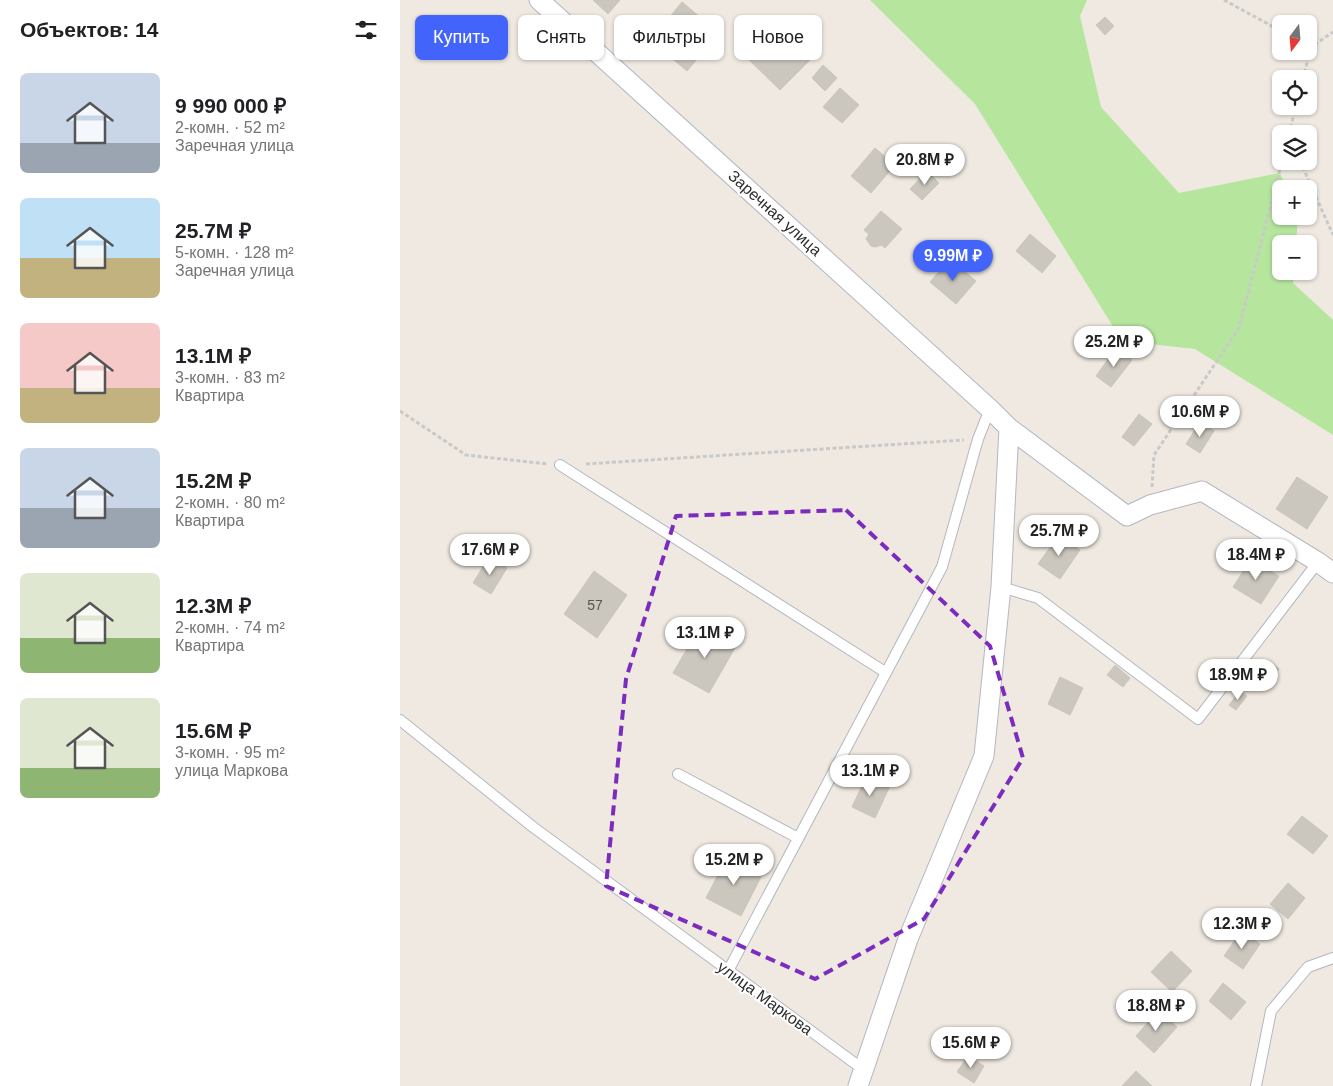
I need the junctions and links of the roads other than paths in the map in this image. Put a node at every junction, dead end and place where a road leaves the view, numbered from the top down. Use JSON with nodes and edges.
{"nodes":[{"id":1,"x":539,"y":0,"type":"edge"},
{"id":2,"x":990,"y":408,"type":"junction"},
{"id":3,"x":1009,"y":428,"type":"junction"},
{"id":4,"x":560,"y":465,"type":"road end"},
{"id":5,"x":1318,"y":562,"type":"junction"},
{"id":6,"x":1333,"y":573,"type":"edge"},
{"id":7,"x":1001,"y":587,"type":"junction"},
{"id":8,"x":885,"y":672,"type":"junction"},
{"id":9,"x":400,"y":720,"type":"edge"},
{"id":10,"x":678,"y":774,"type":"dead end"},
{"id":11,"x":798,"y":838,"type":"junction"},
{"id":12,"x":1333,"y":958,"type":"edge"},
{"id":13,"x":728,"y":971,"type":"junction"},
{"id":14,"x":861,"y":1078,"type":"edge"},
{"id":15,"x":1256,"y":1086,"type":"edge"}],
"edges":[{"from":1,"to":2,"type":"street","name":"Заречная улица"},
{"from":2,"to":3,"type":"street","name":"Заречная улица"},
{"from":2,"to":8,"type":"lane"},
{"from":3,"to":5,"type":"street","name":"Заречная улица"},
{"from":3,"to":7,"type":"street","name":"улица Маркова"},
{"from":4,"to":8,"type":"lane"},
{"from":5,"to":6,"type":"street"},
{"from":5,"to":7,"type":"lane"},
{"from":7,"to":14,"type":"street","name":"улица Маркова"},
{"from":8,"to":11,"type":"lane"},
{"from":9,"to":13,"type":"lane","name":"улица Маркова"},
{"from":10,"to":11,"type":"lane"},
{"from":11,"to":13,"type":"lane"},
{"from":12,"to":15,"type":"lane"},
{"from":13,"to":14,"type":"lane","name":"улица Маркова"}]}
